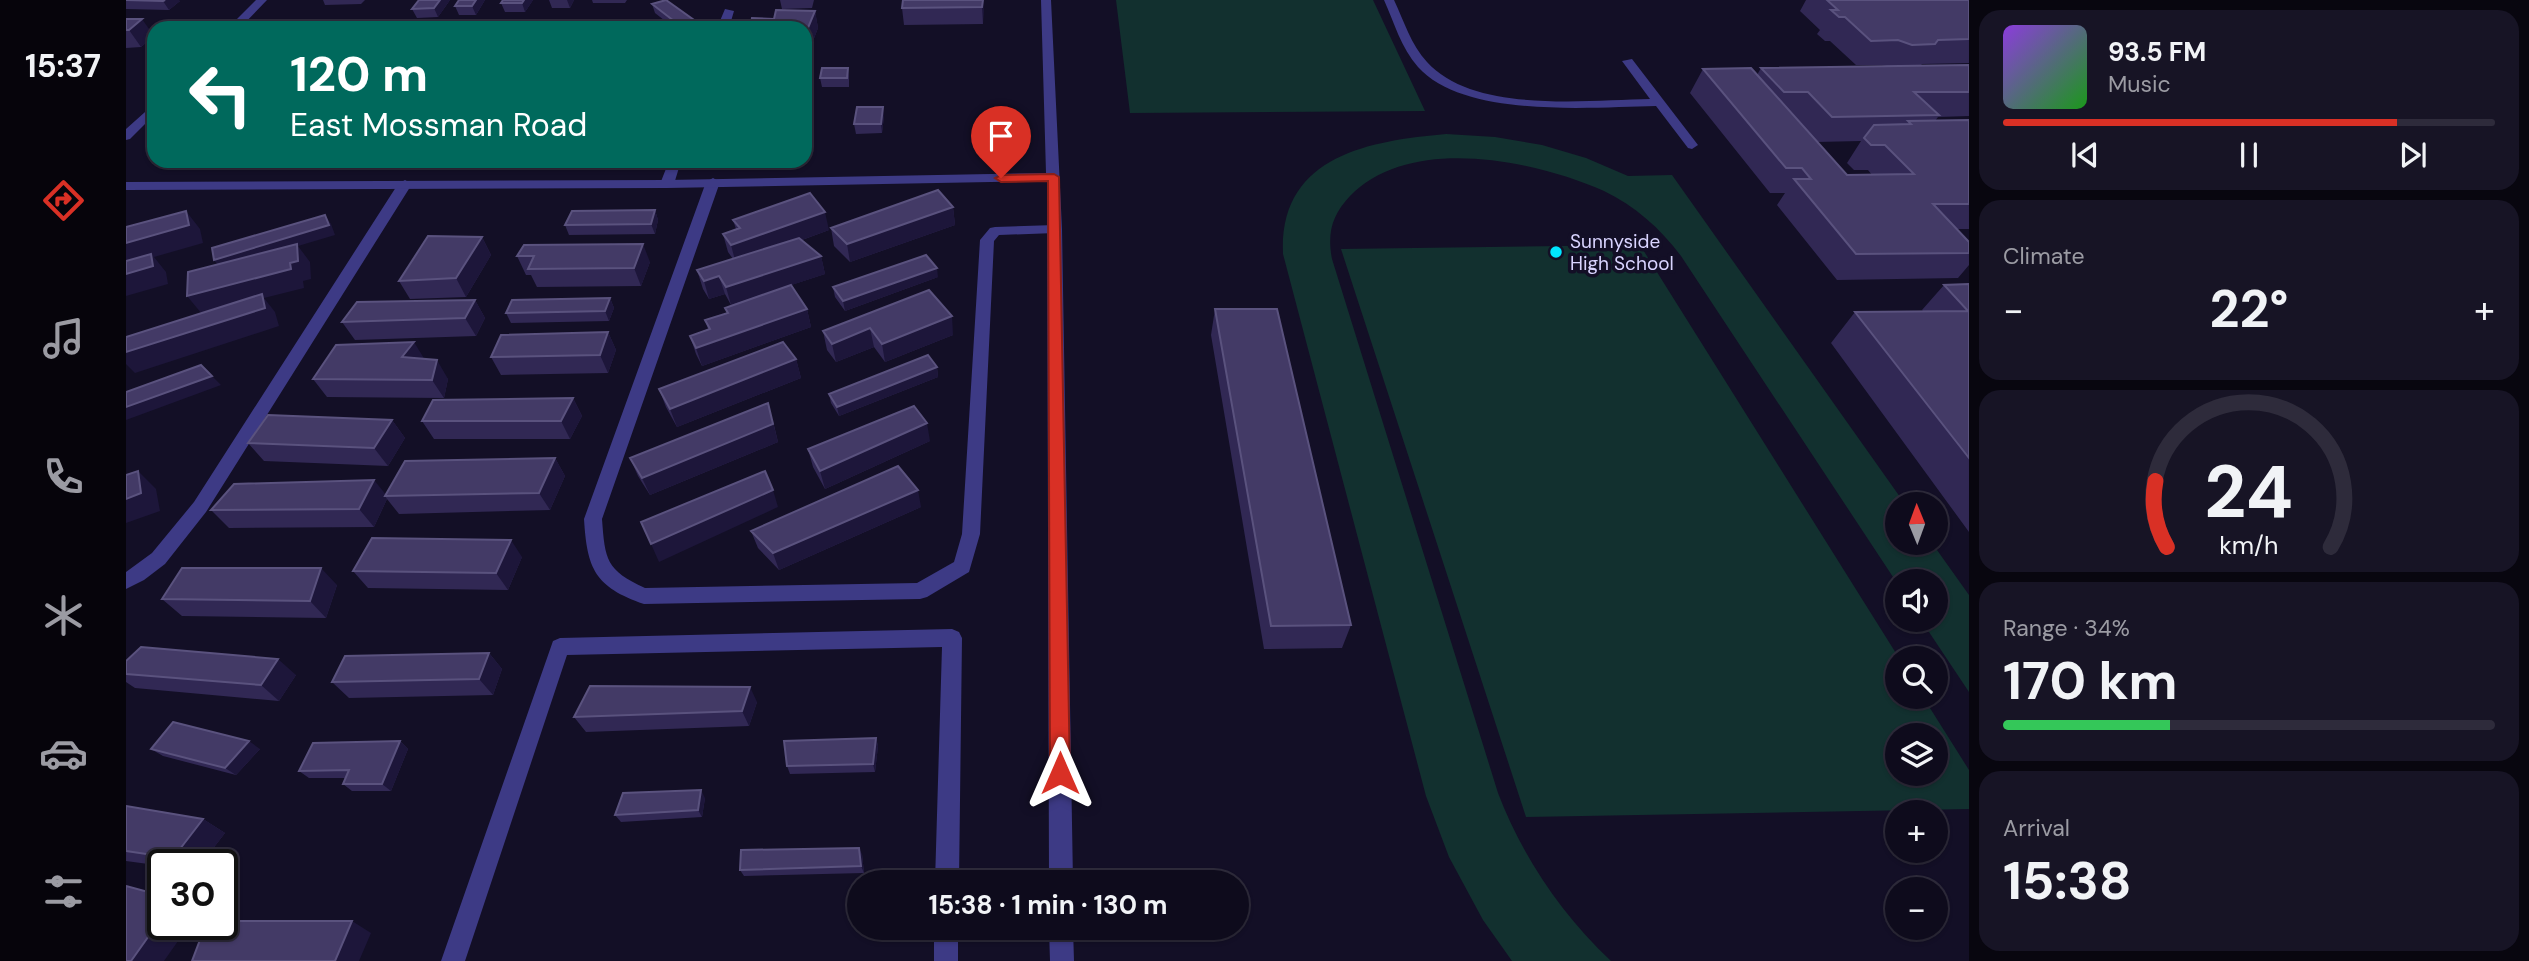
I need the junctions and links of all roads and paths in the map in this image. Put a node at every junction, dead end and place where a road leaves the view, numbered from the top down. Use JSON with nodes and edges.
{"nodes":[{"id":1,"x":262,"y":0,"type":"edge"},
{"id":2,"x":1045,"y":0,"type":"edge"},
{"id":3,"x":1389,"y":0,"type":"edge"},
{"id":4,"x":729,"y":11,"type":"dead end"},
{"id":5,"x":241,"y":21,"type":"edge"},
{"id":6,"x":725,"y":21,"type":"edge"},
{"id":7,"x":1628,"y":61,"type":"dead end"},
{"id":8,"x":1659,"y":102,"type":"junction"},
{"id":9,"x":147,"y":115,"type":"edge"},
{"id":10,"x":126,"y":136,"type":"edge"},
{"id":11,"x":1692,"y":145,"type":"dead end"},
{"id":12,"x":673,"y":168,"type":"edge"},
{"id":13,"x":1054,"y":177,"type":"junction"},
{"id":14,"x":713,"y":183,"type":"junction"},
{"id":15,"x":405,"y":184,"type":"junction"},
{"id":16,"x":667,"y":184,"type":"junction"},
{"id":17,"x":129,"y":188,"type":"edge"},
{"id":18,"x":1055,"y":229,"type":"junction"},
{"id":19,"x":126,"y":582,"type":"edge"},
{"id":20,"x":947,"y":870,"type":"edge"},
{"id":21,"x":1061,"y":870,"type":"edge"},
{"id":22,"x":946,"y":940,"type":"edge"},
{"id":23,"x":1061,"y":940,"type":"edge"},
{"id":24,"x":453,"y":961,"type":"edge"},
{"id":25,"x":946,"y":961,"type":"edge"},
{"id":26,"x":1062,"y":961,"type":"edge"}],
"edges":[{"from":1,"to":5,"type":"street"},
{"from":2,"to":13,"type":"street"},
{"from":3,"to":8,"type":"street"},
{"from":4,"to":6,"type":"street"},
{"from":7,"to":8,"type":"street"},
{"from":8,"to":11,"type":"street"},
{"from":9,"to":10,"type":"street"},
{"from":12,"to":16,"type":"street"},
{"from":13,"to":14,"type":"street"},
{"from":13,"to":18,"type":"street"},
{"from":14,"to":16,"type":"street"},
{"from":14,"to":18,"type":"street"},
{"from":15,"to":16,"type":"street"},
{"from":15,"to":17,"type":"street"},
{"from":15,"to":19,"type":"street"},
{"from":18,"to":21,"type":"street"},
{"from":20,"to":24,"type":"street"},
{"from":22,"to":25,"type":"street"},
{"from":23,"to":26,"type":"street"}]}
